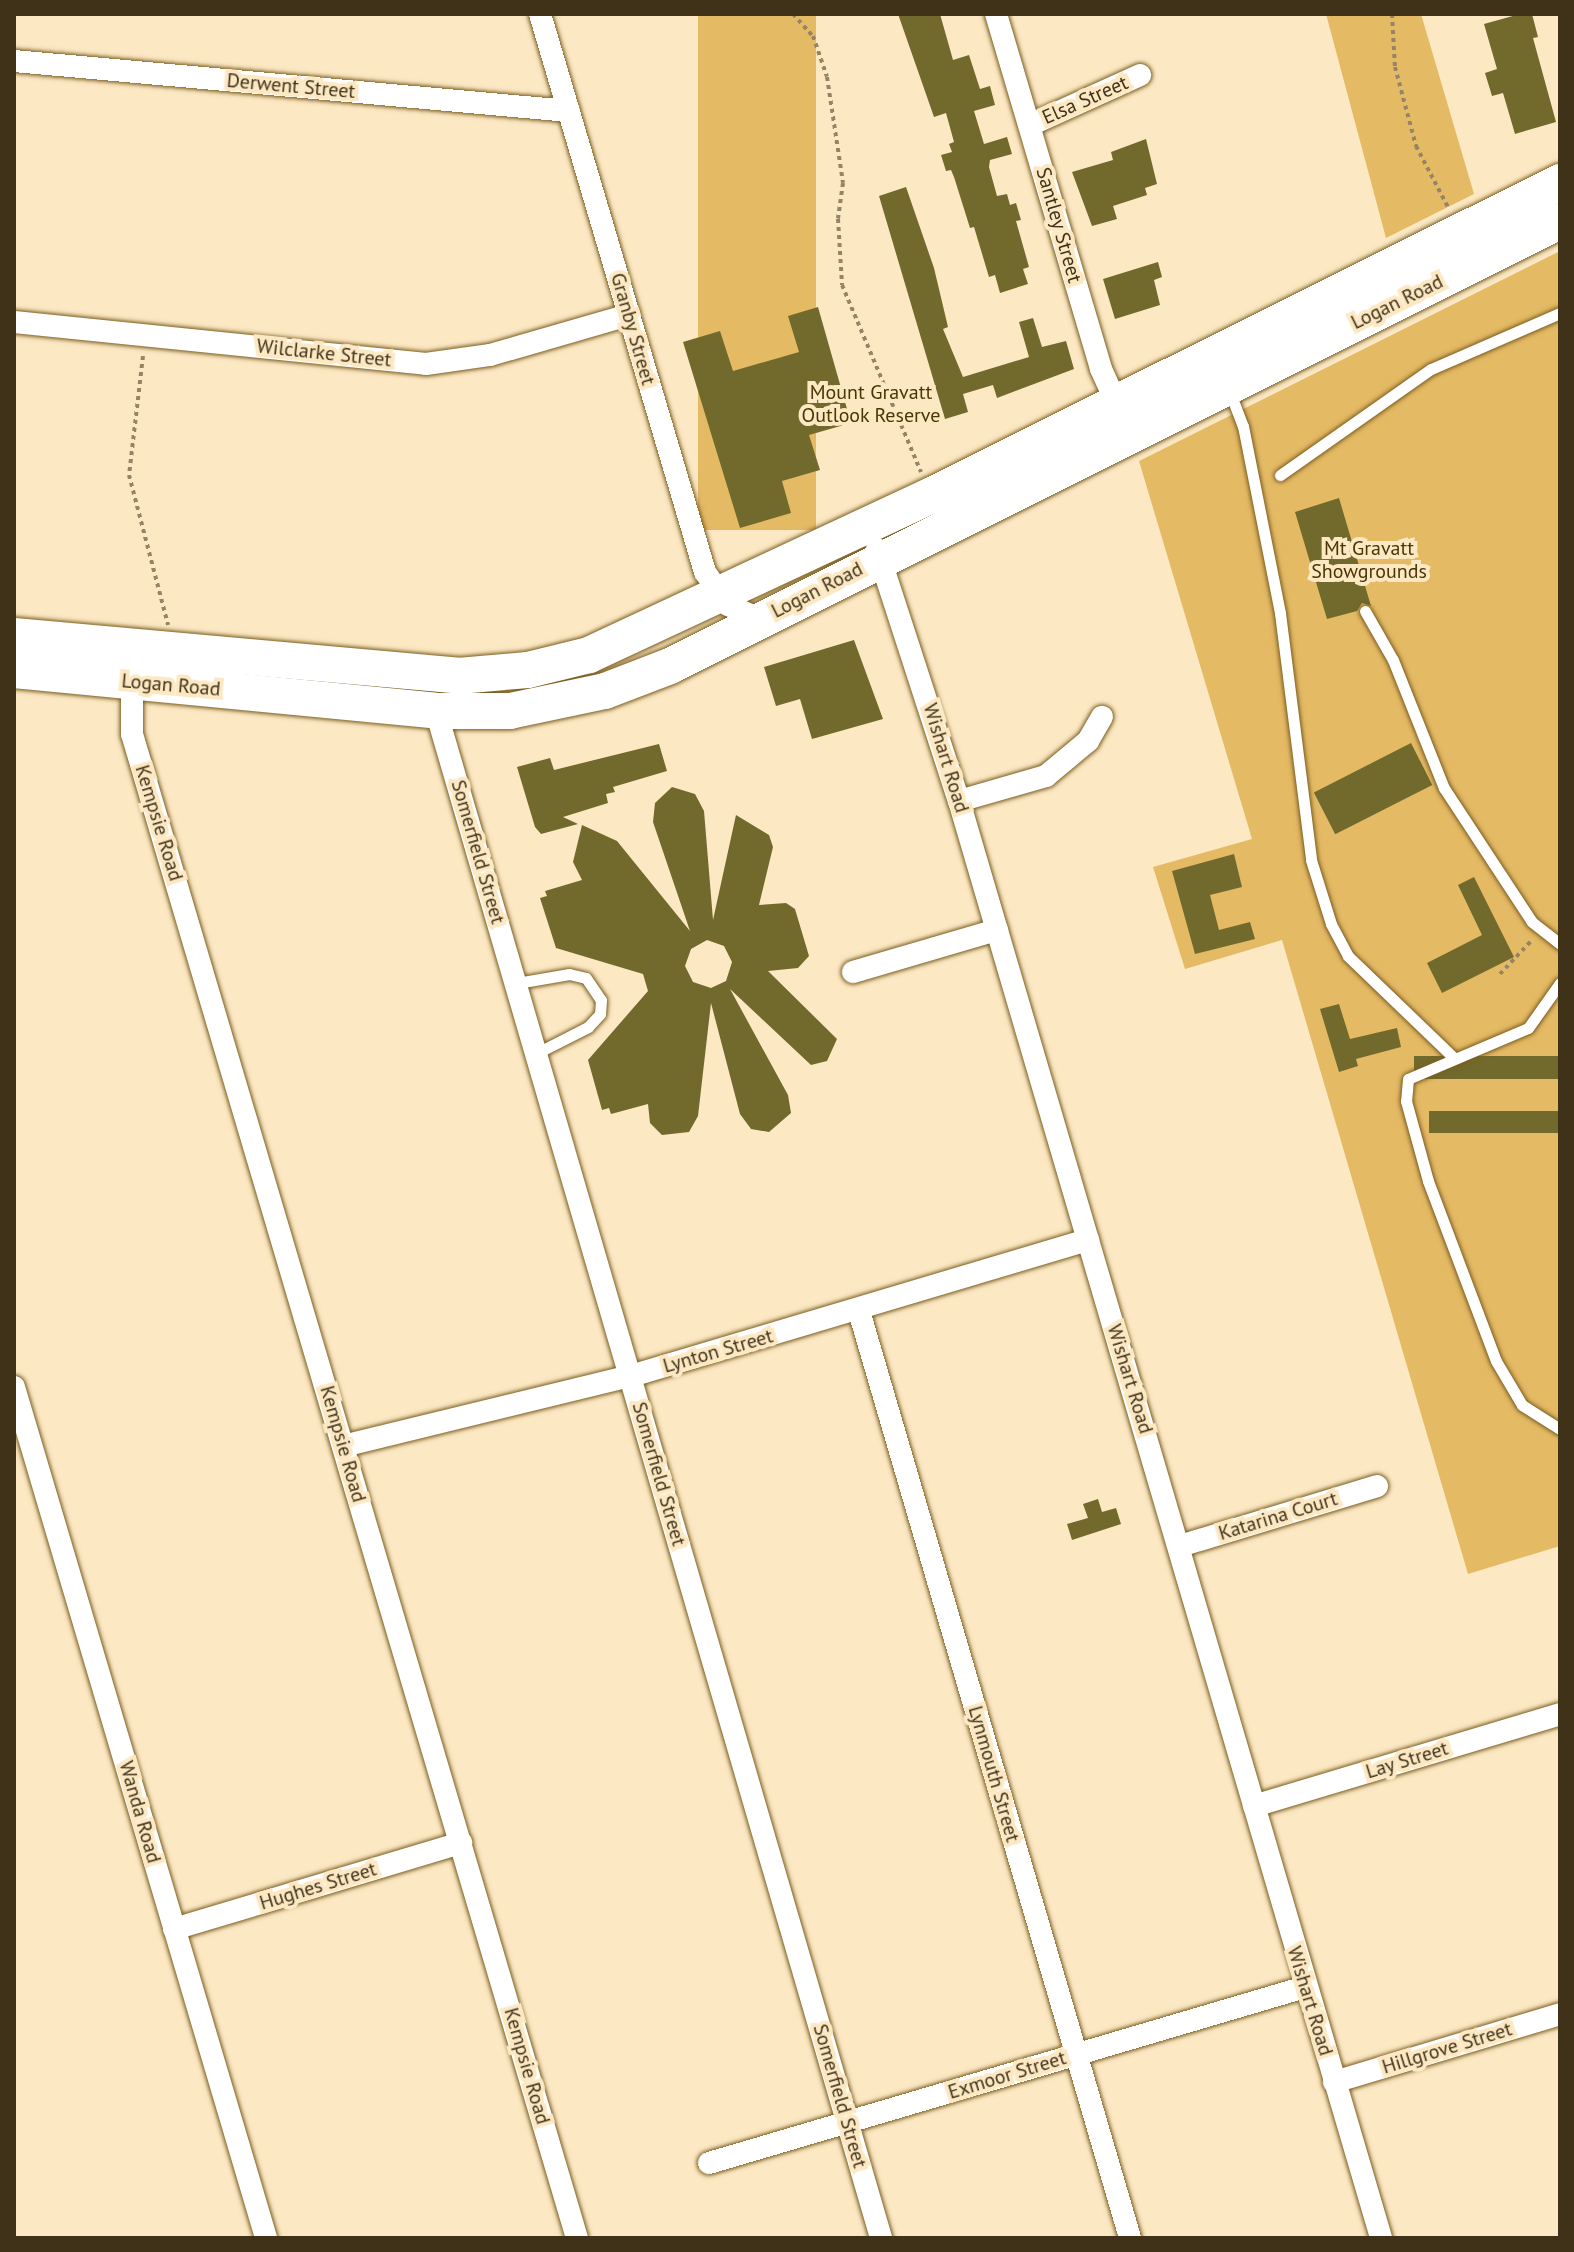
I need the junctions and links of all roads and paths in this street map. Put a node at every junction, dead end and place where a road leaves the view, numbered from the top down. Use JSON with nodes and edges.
{"nodes":[{"id":1,"x":540,"y":14,"type":"edge"},
{"id":2,"x":793,"y":14,"type":"edge"},
{"id":3,"x":996,"y":14,"type":"edge"},
{"id":4,"x":1392,"y":14,"type":"edge"},
{"id":5,"x":14,"y":61,"type":"edge"},
{"id":6,"x":1140,"y":75,"type":"dead end"},
{"id":7,"x":569,"y":111,"type":"junction"},
{"id":8,"x":1030,"y":125,"type":"junction"},
{"id":9,"x":1560,"y":182,"type":"edge"},
{"id":10,"x":1560,"y":221,"type":"edge"},
{"id":11,"x":1464,"y":230,"type":"junction"},
{"id":12,"x":1560,"y":313,"type":"edge"},
{"id":13,"x":629,"y":315,"type":"junction"},
{"id":14,"x":14,"y":322,"type":"edge"},
{"id":15,"x":146,"y":334,"type":"junction"},
{"id":16,"x":1227,"y":386,"type":"junction"},
{"id":17,"x":1124,"y":418,"type":"junction"},
{"id":18,"x":1280,"y":475,"type":"dead end"},
{"id":19,"x":932,"y":495,"type":"junction"},
{"id":20,"x":867,"y":524,"type":"junction"},
{"id":21,"x":881,"y":558,"type":"junction"},
{"id":22,"x":718,"y":595,"type":"junction"},
{"id":23,"x":1365,"y":611,"type":"dead end"},
{"id":24,"x":759,"y":619,"type":"junction"},
{"id":25,"x":168,"y":626,"type":"dead end"},
{"id":26,"x":14,"y":636,"type":"edge"},
{"id":27,"x":132,"y":664,"type":"junction"},
{"id":28,"x":14,"y":670,"type":"edge"},
{"id":29,"x":436,"y":711,"type":"junction"},
{"id":30,"x":1102,"y":717,"type":"dead end"},
{"id":31,"x":959,"y":801,"type":"junction"},
{"id":32,"x":997,"y":930,"type":"junction"},
{"id":33,"x":1532,"y":940,"type":"dead end"},
{"id":34,"x":1560,"y":944,"type":"edge"},
{"id":35,"x":853,"y":972,"type":"dead end"},
{"id":36,"x":1500,"y":974,"type":"dead end"},
{"id":37,"x":517,"y":983,"type":"junction"},
{"id":38,"x":1560,"y":983,"type":"edge"},
{"id":39,"x":537,"y":1053,"type":"junction"},
{"id":40,"x":1454,"y":1058,"type":"junction"},
{"id":41,"x":1088,"y":1240,"type":"junction"},
{"id":42,"x":859,"y":1311,"type":"junction"},
{"id":43,"x":631,"y":1376,"type":"junction"},
{"id":44,"x":14,"y":1387,"type":"edge"},
{"id":45,"x":1560,"y":1429,"type":"edge"},
{"id":46,"x":343,"y":1446,"type":"junction"},
{"id":47,"x":1377,"y":1486,"type":"dead end"},
{"id":48,"x":1180,"y":1546,"type":"junction"},
{"id":49,"x":1560,"y":1714,"type":"edge"},
{"id":50,"x":1254,"y":1806,"type":"junction"},
{"id":51,"x":461,"y":1843,"type":"junction"},
{"id":52,"x":174,"y":1929,"type":"junction"},
{"id":53,"x":1305,"y":1987,"type":"junction"},
{"id":54,"x":1560,"y":2014,"type":"edge"},
{"id":55,"x":1076,"y":2054,"type":"junction"},
{"id":56,"x":1334,"y":2082,"type":"junction"},
{"id":57,"x":848,"y":2122,"type":"junction"},
{"id":58,"x":709,"y":2163,"type":"dead end"},
{"id":59,"x":266,"y":2238,"type":"edge"},
{"id":60,"x":577,"y":2238,"type":"edge"},
{"id":61,"x":881,"y":2238,"type":"edge"},
{"id":62,"x":1130,"y":2238,"type":"edge"},
{"id":63,"x":1381,"y":2238,"type":"edge"}],
"edges":[{"from":1,"to":7,"type":"street","name":"Granby Street"},
{"from":2,"to":19,"type":"path"},
{"from":3,"to":8,"type":"street","name":"Santley Street"},
{"from":4,"to":11,"type":"path"},
{"from":5,"to":7,"type":"street","name":"Derwent Street"},
{"from":6,"to":8,"type":"street","name":"Elsa Street"},
{"from":7,"to":13,"type":"street","name":"Granby Street"},
{"from":8,"to":17,"type":"street","name":"Santley Street"},
{"from":9,"to":11,"type":"main road","name":"Logan Road"},
{"from":10,"to":16,"type":"main road","name":"Logan Road"},
{"from":11,"to":17,"type":"main road","name":"Logan Road"},
{"from":12,"to":18,"type":"lane"},
{"from":13,"to":15,"type":"street","name":"Wilclarke Street"},
{"from":13,"to":22,"type":"street","name":"Granby Street"},
{"from":14,"to":15,"type":"street","name":"Wilclarke Street"},
{"from":15,"to":25,"type":"path"},
{"from":16,"to":17,"type":"main road","name":"Logan Road"},
{"from":16,"to":40,"type":"lane"},
{"from":17,"to":19,"type":"main road","name":"Logan Road"},
{"from":17,"to":21,"type":"main road","name":"Logan Road"},
{"from":19,"to":20,"type":"main road","name":"Logan Road"},
{"from":20,"to":21,"type":"street","name":"Wishart Road"},
{"from":20,"to":22,"type":"main road","name":"Logan Road"},
{"from":21,"to":24,"type":"main road","name":"Logan Road"},
{"from":21,"to":31,"type":"street","name":"Wishart Road"},
{"from":22,"to":24,"type":"street"},
{"from":22,"to":27,"type":"main road","name":"Logan Road"},
{"from":23,"to":34,"type":"lane"},
{"from":24,"to":29,"type":"main road","name":"Logan Road"},
{"from":26,"to":27,"type":"main road","name":"Logan Road"},
{"from":27,"to":28,"type":"main road","name":"Logan Road"},
{"from":27,"to":29,"type":"main road","name":"Logan Road"},
{"from":27,"to":46,"type":"street","name":"Kempsie Road"},
{"from":29,"to":37,"type":"street","name":"Somerfield Street"},
{"from":30,"to":31,"type":"street"},
{"from":31,"to":32,"type":"street","name":"Wishart Road"},
{"from":32,"to":35,"type":"street"},
{"from":32,"to":41,"type":"street","name":"Wishart Road"},
{"from":33,"to":36,"type":"path"},
{"from":37,"to":39,"type":"street","name":"Somerfield Street"},
{"from":37,"to":39,"type":"lane"},
{"from":38,"to":40,"type":"lane"},
{"from":39,"to":43,"type":"street","name":"Somerfield Street"},
{"from":40,"to":45,"type":"lane"},
{"from":41,"to":42,"type":"street","name":"Lynton Street"},
{"from":41,"to":48,"type":"street","name":"Wishart Road"},
{"from":42,"to":43,"type":"street","name":"Lynton Street"},
{"from":42,"to":55,"type":"street","name":"Lynmouth Street"},
{"from":43,"to":46,"type":"street","name":"Lynton Street"},
{"from":43,"to":57,"type":"street","name":"Somerfield Street"},
{"from":44,"to":52,"type":"street","name":"Wanda Road"},
{"from":46,"to":51,"type":"street","name":"Kempsie Road"},
{"from":47,"to":48,"type":"street","name":"Katarina Court"},
{"from":48,"to":50,"type":"street","name":"Wishart Road"},
{"from":49,"to":50,"type":"street","name":"Lay Street"},
{"from":50,"to":53,"type":"street","name":"Wishart Road"},
{"from":51,"to":52,"type":"street","name":"Hughes Street"},
{"from":51,"to":60,"type":"street","name":"Kempsie Road"},
{"from":52,"to":59,"type":"street","name":"Wanda Road"},
{"from":53,"to":55,"type":"street","name":"Exmoor Street"},
{"from":53,"to":56,"type":"street","name":"Wishart Road"},
{"from":54,"to":56,"type":"street","name":"Hillgrove Street"},
{"from":55,"to":57,"type":"street","name":"Exmoor Street"},
{"from":55,"to":62,"type":"street","name":"Lynmouth Street"},
{"from":56,"to":63,"type":"street","name":"Wishart Road"},
{"from":57,"to":58,"type":"street","name":"Exmoor Street"},
{"from":57,"to":61,"type":"street","name":"Somerfield Street"}]}
